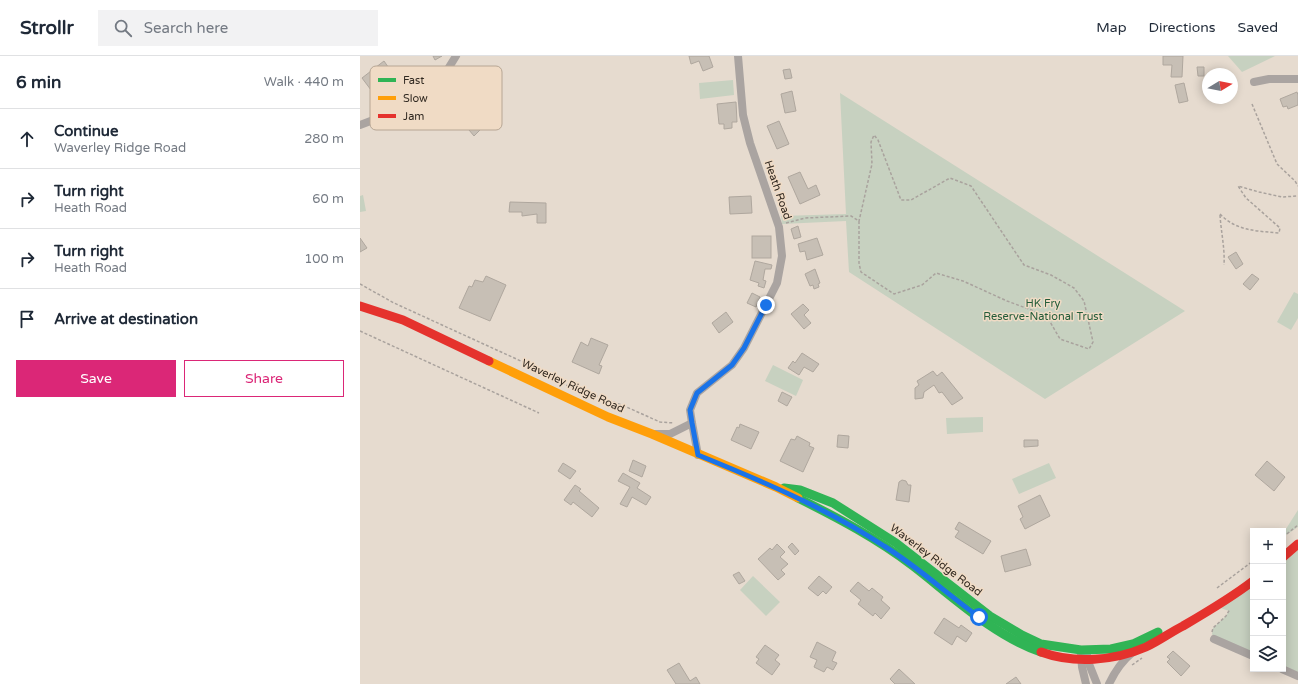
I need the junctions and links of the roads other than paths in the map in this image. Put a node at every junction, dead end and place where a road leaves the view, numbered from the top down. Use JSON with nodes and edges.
{"nodes":[{"id":1,"x":456,"y":56,"type":"edge"},
{"id":2,"x":738,"y":56,"type":"edge"},
{"id":3,"x":450,"y":66,"type":"edge"},
{"id":4,"x":1298,"y":79,"type":"edge"},
{"id":5,"x":1254,"y":82,"type":"dead end"},
{"id":6,"x":370,"y":121,"type":"edge"},
{"id":7,"x":360,"y":125,"type":"edge"},
{"id":8,"x":360,"y":306,"type":"edge"},
{"id":9,"x":692,"y":423,"type":"junction"},
{"id":10,"x":652,"y":434,"type":"junction"},
{"id":11,"x":698,"y":455,"type":"junction"},
{"id":12,"x":1298,"y":536,"type":"edge"},
{"id":13,"x":1298,"y":544,"type":"edge"},
{"id":14,"x":1286,"y":546,"type":"edge"},
{"id":15,"x":1286,"y":554,"type":"edge"},
{"id":16,"x":1250,"y":573,"type":"edge"},
{"id":17,"x":1250,"y":583,"type":"edge"},
{"id":18,"x":1214,"y":639,"type":"road end"},
{"id":19,"x":1135,"y":650,"type":"junction"},
{"id":20,"x":1084,"y":655,"type":"junction"},
{"id":21,"x":1250,"y":655,"type":"edge"},
{"id":22,"x":1286,"y":671,"type":"edge"},
{"id":23,"x":1298,"y":676,"type":"edge"},
{"id":24,"x":1086,"y":684,"type":"edge"},
{"id":25,"x":1097,"y":684,"type":"edge"},
{"id":26,"x":1109,"y":684,"type":"edge"}],
"edges":[{"from":1,"to":3,"type":"street"},
{"from":2,"to":9,"type":"street","name":"Heath Road"},
{"from":4,"to":5,"type":"street"},
{"from":6,"to":7,"type":"street"},
{"from":8,"to":10,"type":"main road","name":"Waverley Ridge Road"},
{"from":9,"to":10,"type":"street"},
{"from":9,"to":11,"type":"street","name":"Heath Road"},
{"from":10,"to":11,"type":"main road","name":"Waverley Ridge Road"},
{"from":11,"to":20,"type":"main road","name":"Waverley Ridge Road"},
{"from":12,"to":14,"type":"main road"},
{"from":13,"to":15,"type":"main road"},
{"from":16,"to":20,"type":"main road","name":"Waverley Ridge Road"},
{"from":17,"to":19,"type":"main road","name":"Waverley Ridge Road"},
{"from":18,"to":21,"type":"street"},
{"from":19,"to":20,"type":"main road","name":"Waverley Ridge Road"},
{"from":19,"to":26,"type":"street","name":"Waverley Ridge Road"},
{"from":20,"to":24,"type":"street"},
{"from":20,"to":25,"type":"street"},
{"from":22,"to":23,"type":"street"}]}
